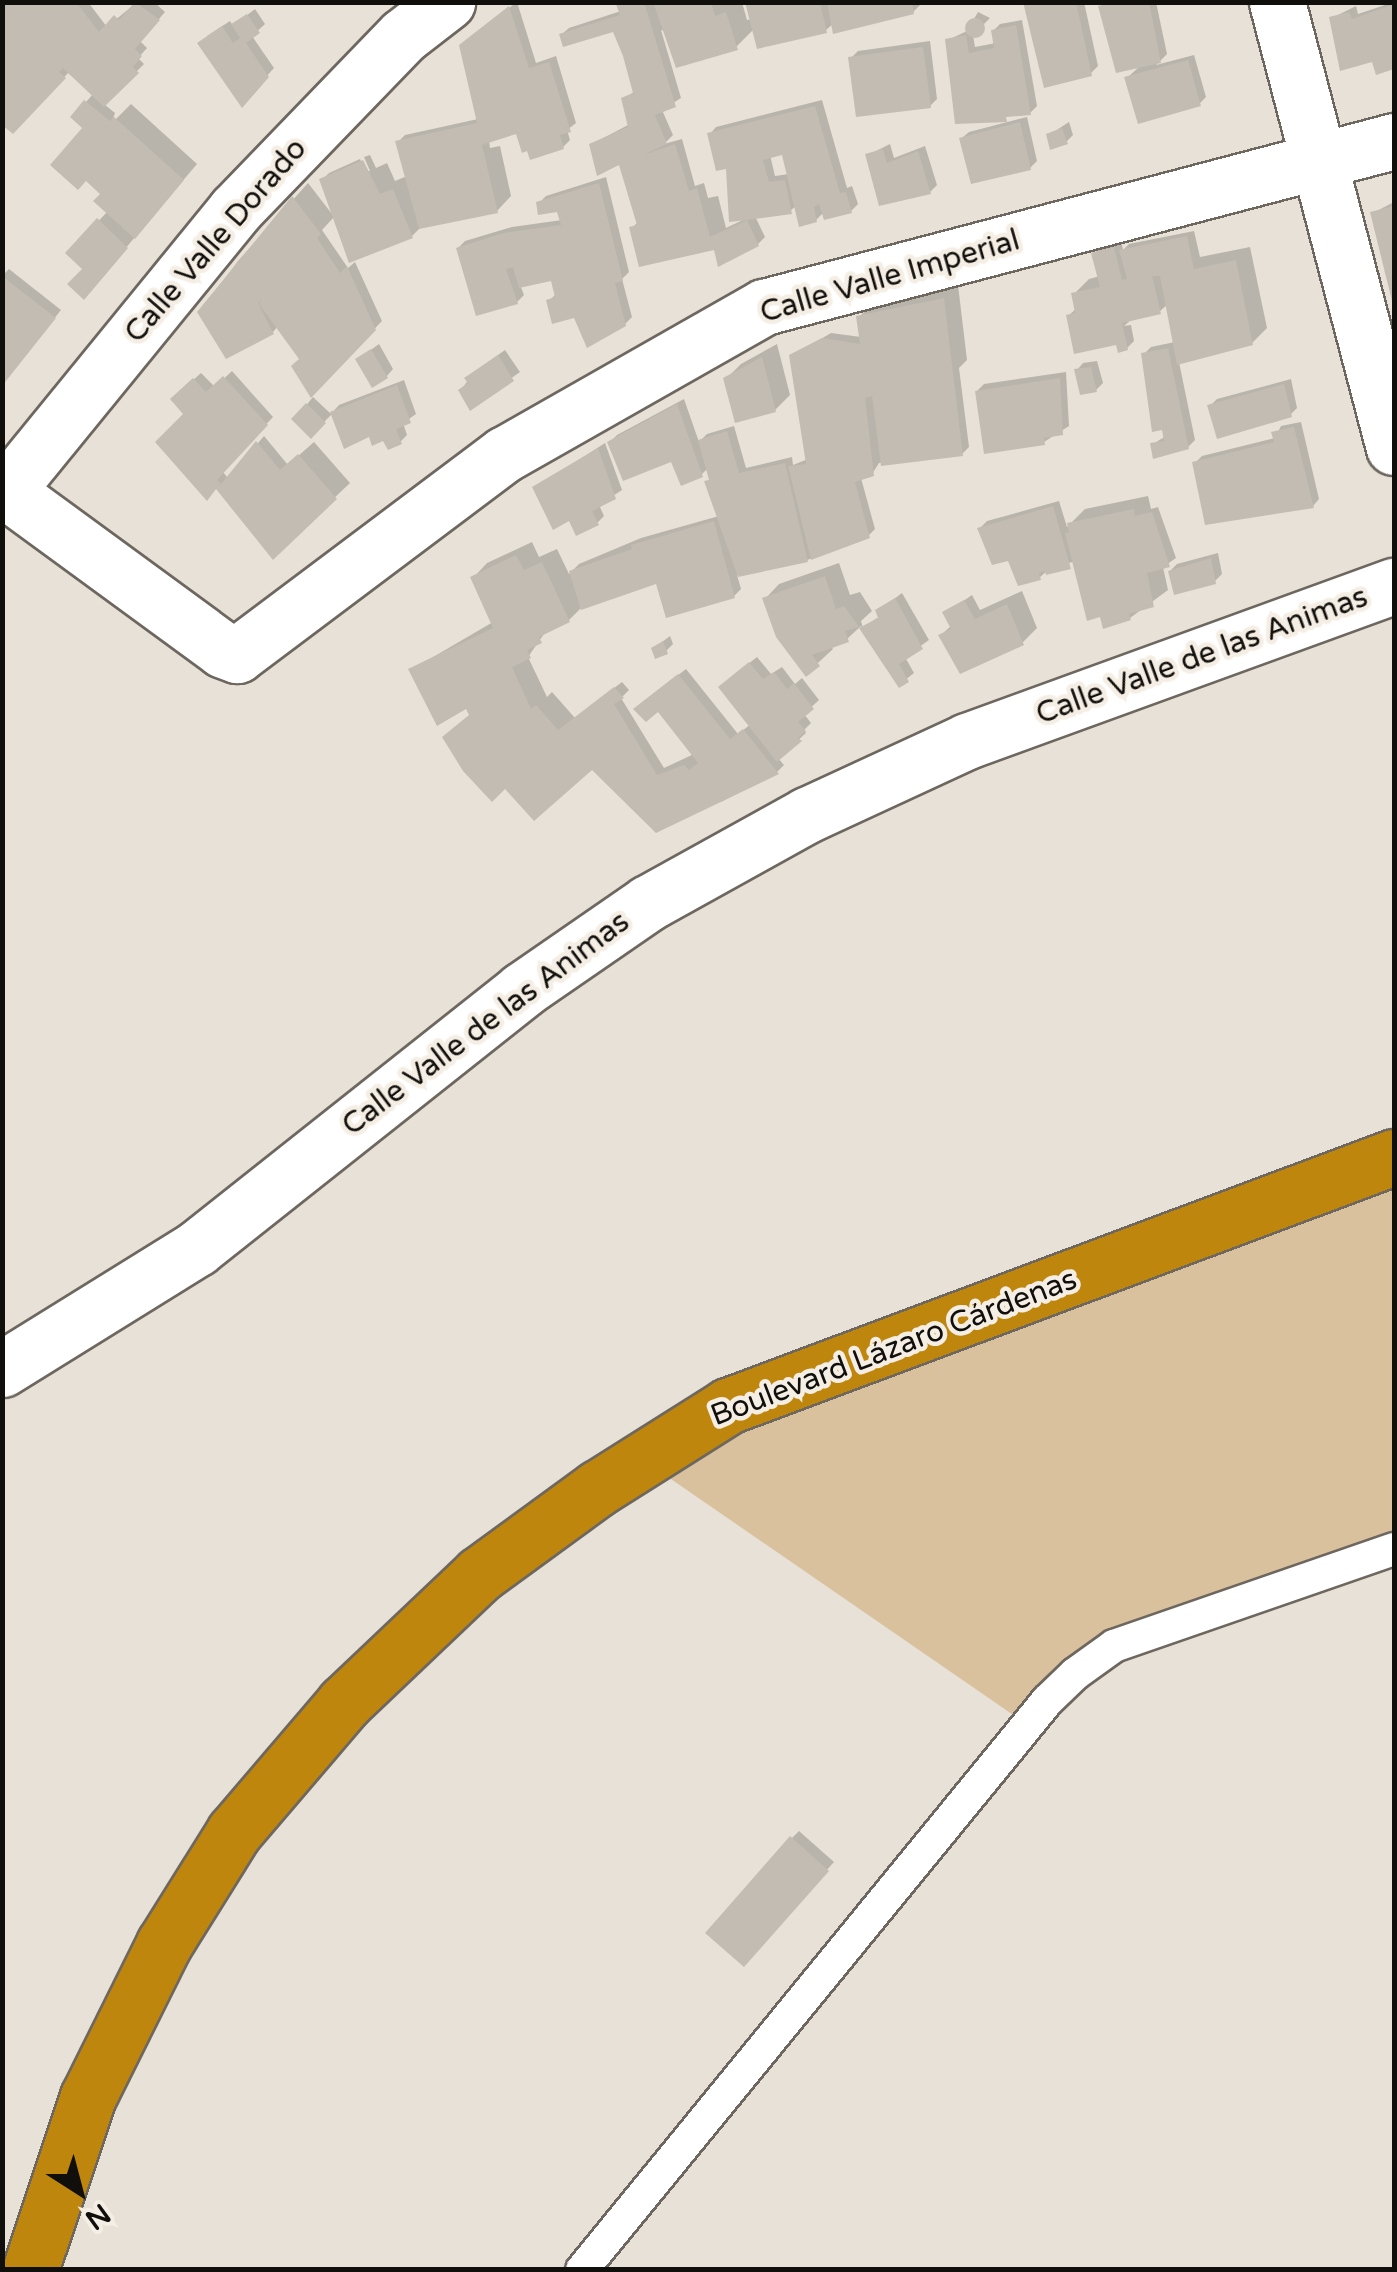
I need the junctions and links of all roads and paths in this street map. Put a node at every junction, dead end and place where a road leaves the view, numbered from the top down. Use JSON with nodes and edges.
{"nodes":[{"id":1,"x":448,"y":2,"type":"edge"},
{"id":2,"x":1277,"y":2,"type":"edge"},
{"id":3,"x":1394,"y":141,"type":"edge"},
{"id":4,"x":1316,"y":163,"type":"junction"},
{"id":5,"x":1394,"y":447,"type":"edge"},
{"id":6,"x":4,"y":492,"type":"edge"},
{"id":7,"x":1394,"y":586,"type":"edge"},
{"id":8,"x":1394,"y":1158,"type":"edge"},
{"id":9,"x":2,"y":1369,"type":"edge"},
{"id":10,"x":1394,"y":1549,"type":"edge"},
{"id":11,"x":30,"y":2270,"type":"edge"},
{"id":12,"x":582,"y":2270,"type":"edge"}],
"edges":[{"from":1,"to":6,"type":"street","name":"Calle Valle Dorado"},
{"from":2,"to":4,"type":"street"},
{"from":3,"to":4,"type":"street","name":"Calle Valle Imperial"},
{"from":4,"to":5,"type":"street"},
{"from":4,"to":6,"type":"street","name":"Calle Valle Imperial"},
{"from":7,"to":9,"type":"street","name":"Calle Valle de las Animas"},
{"from":8,"to":11,"type":"highway","name":"Boulevard Lázaro Cárdenas"},
{"from":10,"to":12,"type":"lane"}]}
